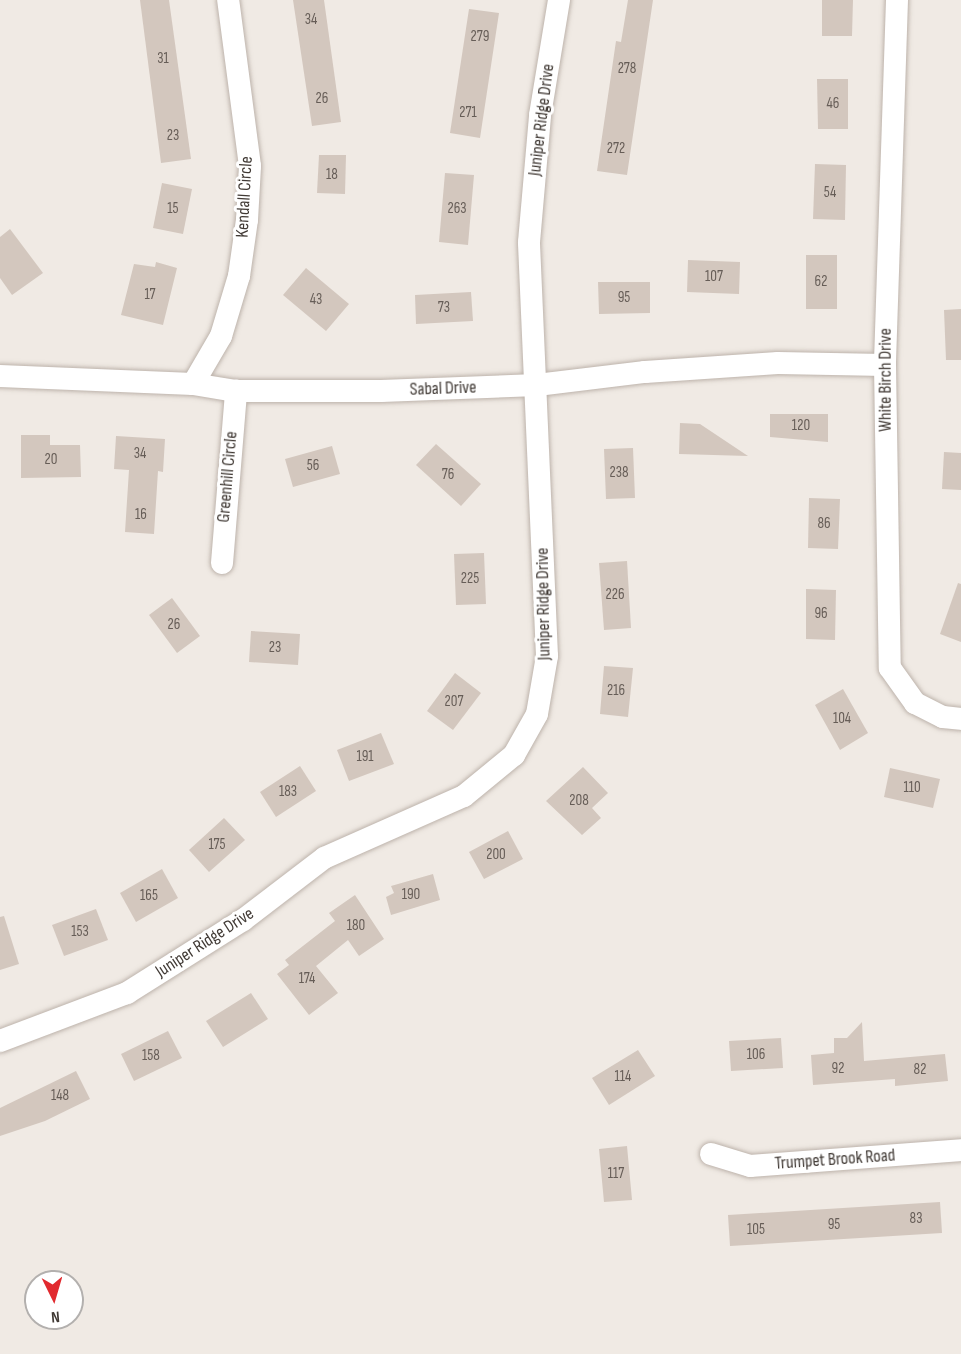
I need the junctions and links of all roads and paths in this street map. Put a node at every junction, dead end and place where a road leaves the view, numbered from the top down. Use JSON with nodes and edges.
{"nodes":[{"id":1,"x":228,"y":0,"type":"edge"},
{"id":2,"x":559,"y":0,"type":"edge"},
{"id":3,"x":897,"y":0,"type":"edge"},
{"id":4,"x":885,"y":365,"type":"junction"},
{"id":5,"x":0,"y":376,"type":"edge"},
{"id":6,"x":193,"y":384,"type":"junction"},
{"id":7,"x":537,"y":385,"type":"junction"},
{"id":8,"x":236,"y":391,"type":"junction"},
{"id":9,"x":222,"y":563,"type":"dead end"},
{"id":10,"x":961,"y":719,"type":"edge"},
{"id":11,"x":0,"y":1041,"type":"edge"},
{"id":12,"x":961,"y":1150,"type":"edge"},
{"id":13,"x":711,"y":1154,"type":"dead end"}],
"edges":[{"from":1,"to":6,"type":"street","name":"Kendall Circle"},
{"from":2,"to":7,"type":"street","name":"Juniper Ridge Drive"},
{"from":3,"to":4,"type":"street","name":"White Birch Drive"},
{"from":4,"to":7,"type":"street","name":"Sabal Drive"},
{"from":4,"to":10,"type":"street","name":"White Birch Drive"},
{"from":5,"to":6,"type":"street","name":"Sabal Drive"},
{"from":6,"to":8,"type":"street","name":"Sabal Drive"},
{"from":7,"to":8,"type":"street","name":"Sabal Drive"},
{"from":7,"to":11,"type":"street","name":"Juniper Ridge Drive"},
{"from":8,"to":9,"type":"street","name":"Greenhill Circle"},
{"from":12,"to":13,"type":"street","name":"Trumpet Brook Road"}]}
